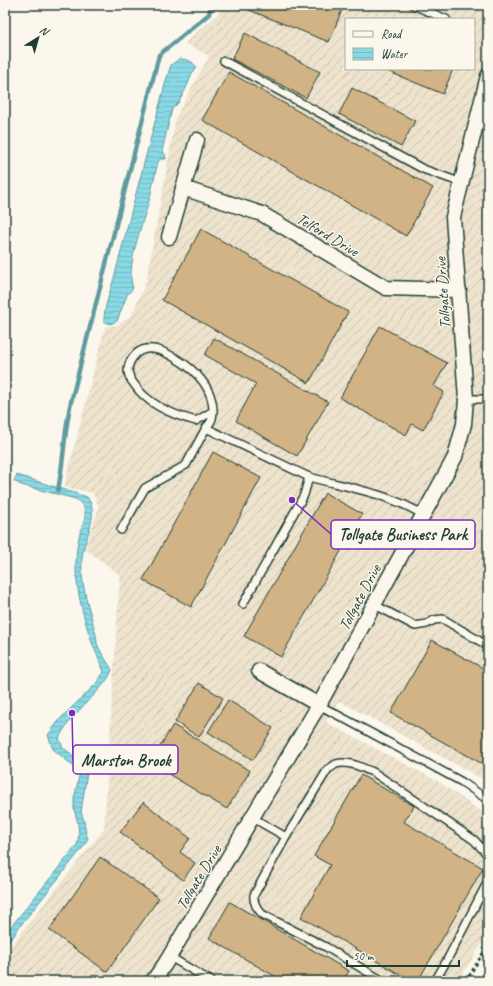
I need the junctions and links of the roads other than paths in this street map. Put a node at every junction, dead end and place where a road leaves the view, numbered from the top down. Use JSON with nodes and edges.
{"nodes":[{"id":1,"x":413,"y":5,"type":"edge"},
{"id":2,"x":444,"y":18,"type":"edge"},
{"id":3,"x":224,"y":61,"type":"dead end"},
{"id":4,"x":488,"y":76,"type":"edge"},
{"id":5,"x":197,"y":140,"type":"dead end"},
{"id":6,"x":462,"y":183,"type":"junction"},
{"id":7,"x":183,"y":188,"type":"junction"},
{"id":8,"x":169,"y":237,"type":"dead end"},
{"id":9,"x":458,"y":290,"type":"junction"},
{"id":10,"x":466,"y":399,"type":"junction"},
{"id":11,"x":488,"y":399,"type":"edge"},
{"id":12,"x":213,"y":411,"type":"junction"},
{"id":13,"x":206,"y":428,"type":"junction"},
{"id":14,"x":309,"y":477,"type":"junction"},
{"id":15,"x":423,"y":515,"type":"junction"},
{"id":16,"x":121,"y":530,"type":"dead end"},
{"id":17,"x":243,"y":604,"type":"dead end"},
{"id":18,"x":375,"y":605,"type":"junction"},
{"id":19,"x":488,"y":646,"type":"edge"},
{"id":20,"x":259,"y":671,"type":"dead end"},
{"id":21,"x":319,"y":705,"type":"junction"},
{"id":22,"x":488,"y":800,"type":"edge"},
{"id":23,"x":253,"y":818,"type":"junction"},
{"id":24,"x":286,"y":837,"type":"junction"},
{"id":25,"x":488,"y":855,"type":"edge"},
{"id":26,"x":488,"y":881,"type":"edge"},
{"id":27,"x":170,"y":957,"type":"junction"},
{"id":28,"x":153,"y":981,"type":"edge"},
{"id":29,"x":211,"y":981,"type":"edge"},
{"id":30,"x":383,"y":981,"type":"edge"},
{"id":31,"x":435,"y":981,"type":"edge"}],
"edges":[{"from":1,"to":2,"type":"lane"},
{"from":3,"to":6,"type":"lane"},
{"from":4,"to":6,"type":"street","name":"Tollgate Drive"},
{"from":5,"to":7,"type":"street"},
{"from":6,"to":9,"type":"street","name":"Tollgate Drive"},
{"from":7,"to":8,"type":"street"},
{"from":7,"to":9,"type":"street","name":"Telford Drive"},
{"from":9,"to":10,"type":"street","name":"Tollgate Drive"},
{"from":10,"to":11,"type":"lane"},
{"from":10,"to":15,"type":"street","name":"Tollgate Drive"},
{"from":12,"to":12,"type":"lane"},
{"from":12,"to":13,"type":"lane"},
{"from":13,"to":14,"type":"lane"},
{"from":13,"to":16,"type":"lane"},
{"from":14,"to":15,"type":"lane"},
{"from":14,"to":17,"type":"lane"},
{"from":15,"to":18,"type":"street","name":"Tollgate Drive"},
{"from":18,"to":19,"type":"lane"},
{"from":18,"to":21,"type":"street","name":"Tollgate Drive"},
{"from":20,"to":21,"type":"street"},
{"from":21,"to":22,"type":"lane"},
{"from":21,"to":23,"type":"street","name":"Tollgate Drive"},
{"from":23,"to":24,"type":"lane"},
{"from":23,"to":27,"type":"street","name":"Tollgate Drive"},
{"from":24,"to":25,"type":"lane"},
{"from":24,"to":30,"type":"lane"},
{"from":26,"to":31,"type":"lane"},
{"from":27,"to":28,"type":"street","name":"Tollgate Drive"},
{"from":27,"to":29,"type":"lane"}]}
